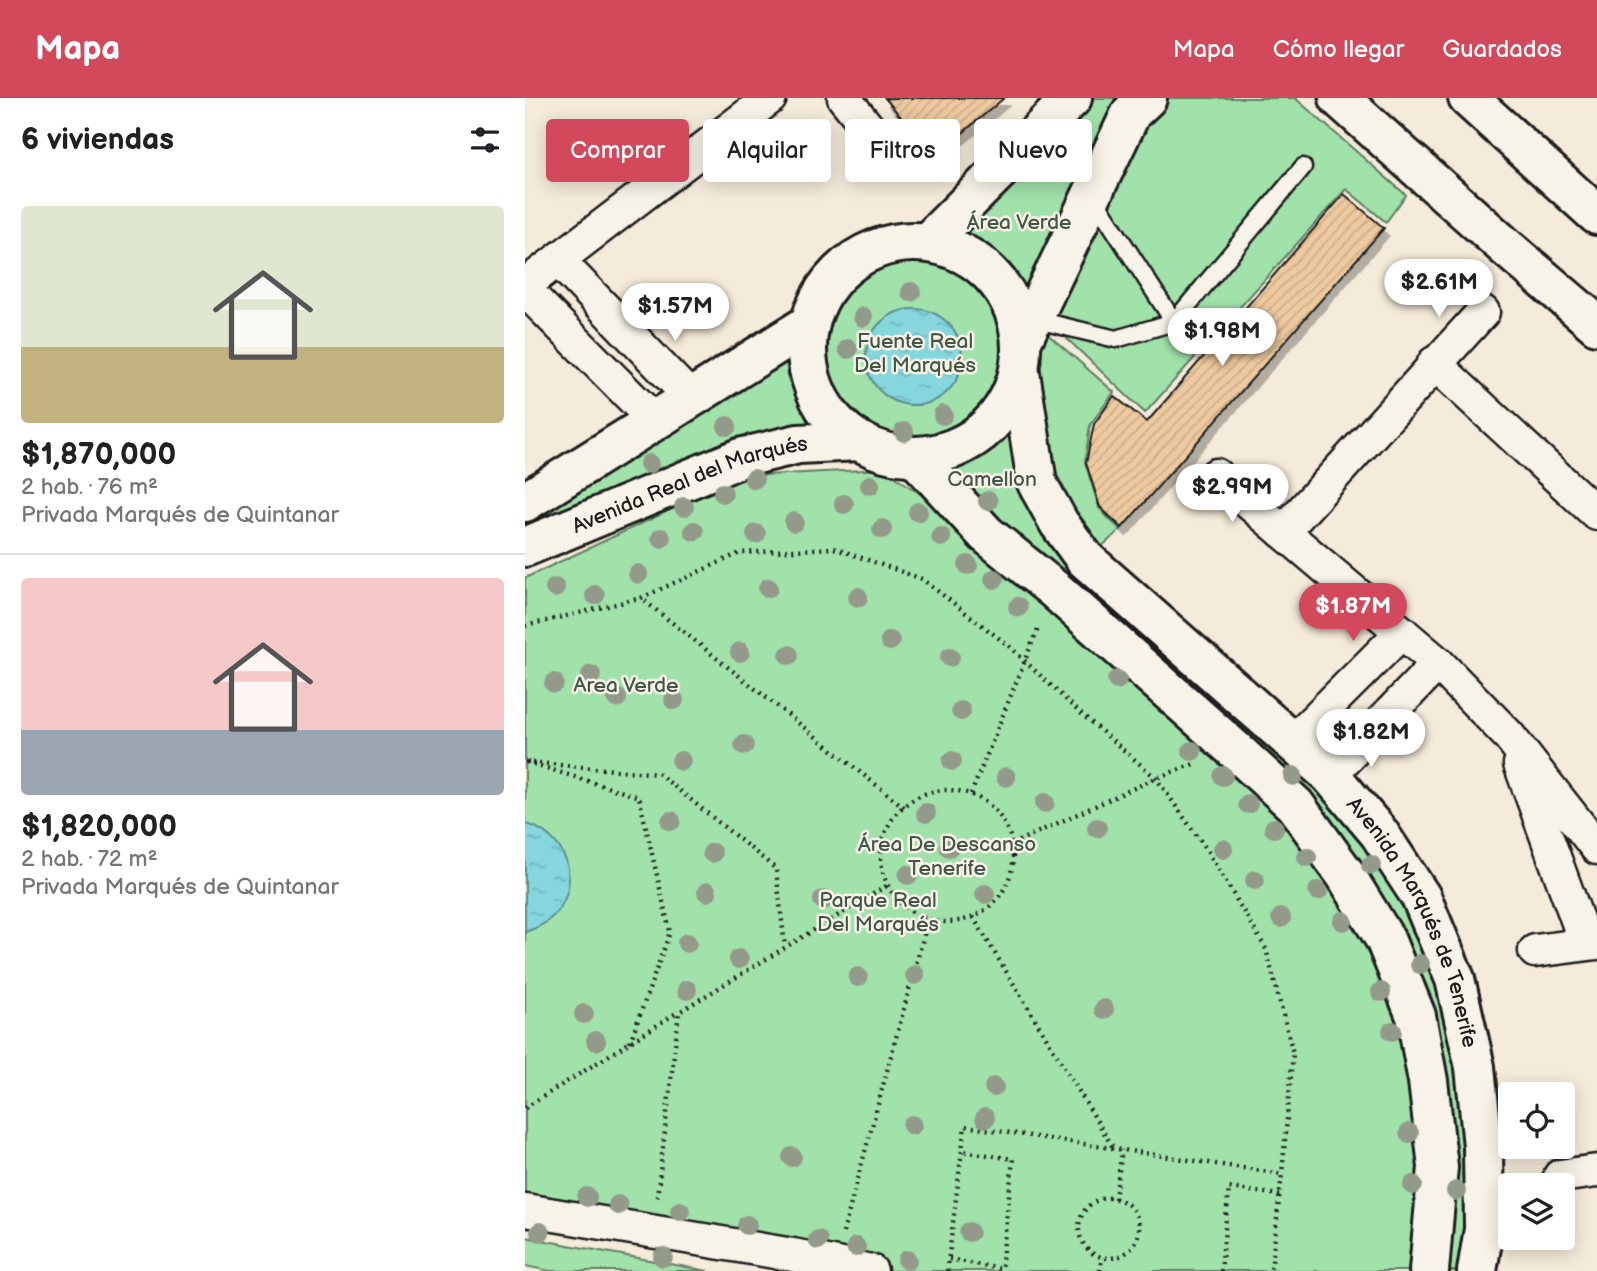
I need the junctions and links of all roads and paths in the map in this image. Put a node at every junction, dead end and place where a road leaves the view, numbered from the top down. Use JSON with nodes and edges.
{"nodes":[{"id":1,"x":770,"y":98,"type":"edge"},
{"id":2,"x":844,"y":98,"type":"edge"},
{"id":3,"x":1072,"y":98,"type":"edge"},
{"id":4,"x":1147,"y":98,"type":"edge"},
{"id":5,"x":1339,"y":98,"type":"edge"},
{"id":6,"x":1468,"y":98,"type":"edge"},
{"id":7,"x":861,"y":119,"type":"edge"},
{"id":8,"x":1303,"y":167,"type":"dead end"},
{"id":9,"x":1092,"y":194,"type":"junction"},
{"id":10,"x":1597,"y":215,"type":"edge"},
{"id":11,"x":928,"y":242,"type":"junction"},
{"id":12,"x":558,"y":260,"type":"junction"},
{"id":13,"x":525,"y":285,"type":"edge"},
{"id":14,"x":525,"y":290,"type":"edge"},
{"id":15,"x":1483,"y":312,"type":"dead end"},
{"id":16,"x":1174,"y":322,"type":"junction"},
{"id":17,"x":1597,"y":325,"type":"edge"},
{"id":18,"x":806,"y":326,"type":"junction"},
{"id":19,"x":1026,"y":344,"type":"junction"},
{"id":20,"x":1434,"y":363,"type":"junction"},
{"id":21,"x":691,"y":398,"type":"junction"},
{"id":22,"x":655,"y":421,"type":"junction"},
{"id":23,"x":860,"y":441,"type":"junction"},
{"id":24,"x":917,"y":459,"type":"junction"},
{"id":25,"x":1216,"y":475,"type":"dead end"},
{"id":26,"x":525,"y":502,"type":"edge"},
{"id":27,"x":1597,"y":514,"type":"edge"},
{"id":28,"x":1283,"y":532,"type":"junction"},
{"id":29,"x":525,"y":547,"type":"edge"},
{"id":30,"x":1055,"y":590,"type":"junction"},
{"id":31,"x":641,"y":598,"type":"junction"},
{"id":32,"x":525,"y":626,"type":"edge"},
{"id":33,"x":1402,"y":632,"type":"junction"},
{"id":34,"x":1024,"y":661,"type":"junction"},
{"id":35,"x":1438,"y":663,"type":"junction"},
{"id":36,"x":1509,"y":736,"type":"junction"},
{"id":37,"x":1293,"y":741,"type":"junction"},
{"id":38,"x":526,"y":762,"type":"edge"},
{"id":39,"x":1329,"y":775,"type":"junction"},
{"id":40,"x":1156,"y":778,"type":"junction"},
{"id":41,"x":971,"y":794,"type":"junction"},
{"id":42,"x":904,"y":807,"type":"dead end"},
{"id":43,"x":1012,"y":844,"type":"junction"},
{"id":44,"x":1597,"y":848,"type":"edge"},
{"id":45,"x":888,"y":885,"type":"junction"},
{"id":46,"x":973,"y":917,"type":"junction"},
{"id":47,"x":928,"y":920,"type":"junction"},
{"id":48,"x":1592,"y":944,"type":"edge"},
{"id":49,"x":785,"y":947,"type":"junction"},
{"id":50,"x":1535,"y":951,"type":"dead end"},
{"id":51,"x":679,"y":1012,"type":"junction"},
{"id":52,"x":630,"y":1042,"type":"junction"},
{"id":53,"x":525,"y":1108,"type":"edge"},
{"id":54,"x":1114,"y":1149,"type":"junction"},
{"id":55,"x":1122,"y":1150,"type":"junction"},
{"id":56,"x":962,"y":1151,"type":"junction"},
{"id":57,"x":1597,"y":1171,"type":"edge"},
{"id":58,"x":1282,"y":1174,"type":"junction"},
{"id":59,"x":1575,"y":1174,"type":"edge"},
{"id":60,"x":1280,"y":1195,"type":"junction"},
{"id":61,"x":657,"y":1197,"type":"dead end"},
{"id":62,"x":1115,"y":1199,"type":"junction"},
{"id":63,"x":525,"y":1210,"type":"edge"},
{"id":64,"x":1102,"y":1257,"type":"junction"},
{"id":65,"x":949,"y":1259,"type":"junction"},
{"id":66,"x":791,"y":1263,"type":"edge"},
{"id":67,"x":834,"y":1268,"type":"edge"},
{"id":68,"x":871,"y":1271,"type":"edge"},
{"id":69,"x":947,"y":1271,"type":"edge"},
{"id":70,"x":1100,"y":1271,"type":"edge"},
{"id":71,"x":1221,"y":1271,"type":"edge"},
{"id":72,"x":1271,"y":1271,"type":"edge"},
{"id":73,"x":1429,"y":1271,"type":"edge"},
{"id":74,"x":1477,"y":1271,"type":"edge"}],
"edges":[{"from":1,"to":12,"type":"street"},
{"from":2,"to":7,"type":"street"},
{"from":3,"to":11,"type":"street"},
{"from":4,"to":9,"type":"street"},
{"from":5,"to":17,"type":"street"},
{"from":6,"to":10,"type":"street"},
{"from":8,"to":16,"type":"lane"},
{"from":9,"to":16,"type":"lane"},
{"from":9,"to":19,"type":"street"},
{"from":11,"to":18,"type":"street"},
{"from":11,"to":19,"type":"street"},
{"from":12,"to":13,"type":"street"},
{"from":12,"to":21,"type":"street"},
{"from":14,"to":22,"type":"street"},
{"from":15,"to":20,"type":"street"},
{"from":16,"to":19,"type":"lane"},
{"from":18,"to":21,"type":"street"},
{"from":18,"to":23,"type":"street"},
{"from":19,"to":24,"type":"street"},
{"from":19,"to":37,"type":"street","name":"Avenida Marqués de Tenerife"},
{"from":20,"to":27,"type":"street"},
{"from":20,"to":28,"type":"street"},
{"from":21,"to":22,"type":"street"},
{"from":22,"to":26,"type":"street"},
{"from":23,"to":24,"type":"street"},
{"from":23,"to":29,"type":"street","name":"Avenida Real del Marqués"},
{"from":24,"to":30,"type":"street","name":"Avenida Marqués de Tenerife"},
{"from":25,"to":28,"type":"street"},
{"from":28,"to":33,"type":"street"},
{"from":30,"to":34,"type":"path"},
{"from":30,"to":73,"type":"street","name":"Avenida Marqués de Tenerife"},
{"from":31,"to":32,"type":"path"},
{"from":31,"to":34,"type":"path"},
{"from":31,"to":42,"type":"path"},
{"from":33,"to":35,"type":"street"},
{"from":33,"to":37,"type":"street"},
{"from":34,"to":40,"type":"path"},
{"from":34,"to":41,"type":"path"},
{"from":35,"to":36,"type":"street"},
{"from":35,"to":39,"type":"street"},
{"from":36,"to":44,"type":"street"},
{"from":36,"to":48,"type":"street"},
{"from":37,"to":39,"type":"street","name":"Avenida Marqués de Tenerife"},
{"from":38,"to":49,"type":"path"},
{"from":38,"to":52,"type":"path"},
{"from":39,"to":74,"type":"street","name":"Avenida Marqués de Tenerife"},
{"from":40,"to":43,"type":"path"},
{"from":40,"to":58,"type":"path"},
{"from":41,"to":43,"type":"path"},
{"from":41,"to":45,"type":"path"},
{"from":43,"to":46,"type":"path"},
{"from":45,"to":47,"type":"path"},
{"from":45,"to":49,"type":"path"},
{"from":46,"to":47,"type":"path"},
{"from":46,"to":54,"type":"path"},
{"from":47,"to":67,"type":"path"},
{"from":48,"to":50,"type":"street"},
{"from":49,"to":51,"type":"path"},
{"from":51,"to":52,"type":"path"},
{"from":51,"to":61,"type":"path"},
{"from":52,"to":53,"type":"path"},
{"from":54,"to":55,"type":"path"},
{"from":54,"to":56,"type":"path"},
{"from":55,"to":58,"type":"path"},
{"from":55,"to":62,"type":"path"},
{"from":56,"to":65,"type":"path"},
{"from":56,"to":65,"type":"path"},
{"from":57,"to":59,"type":"street"},
{"from":58,"to":60,"type":"path"},
{"from":60,"to":71,"type":"path"},
{"from":60,"to":72,"type":"path"},
{"from":62,"to":64,"type":"path"},
{"from":62,"to":64,"type":"path"},
{"from":63,"to":66,"type":"street"},
{"from":64,"to":70,"type":"path"},
{"from":65,"to":69,"type":"path"},
{"from":66,"to":67,"type":"street"},
{"from":67,"to":68,"type":"street"}]}
